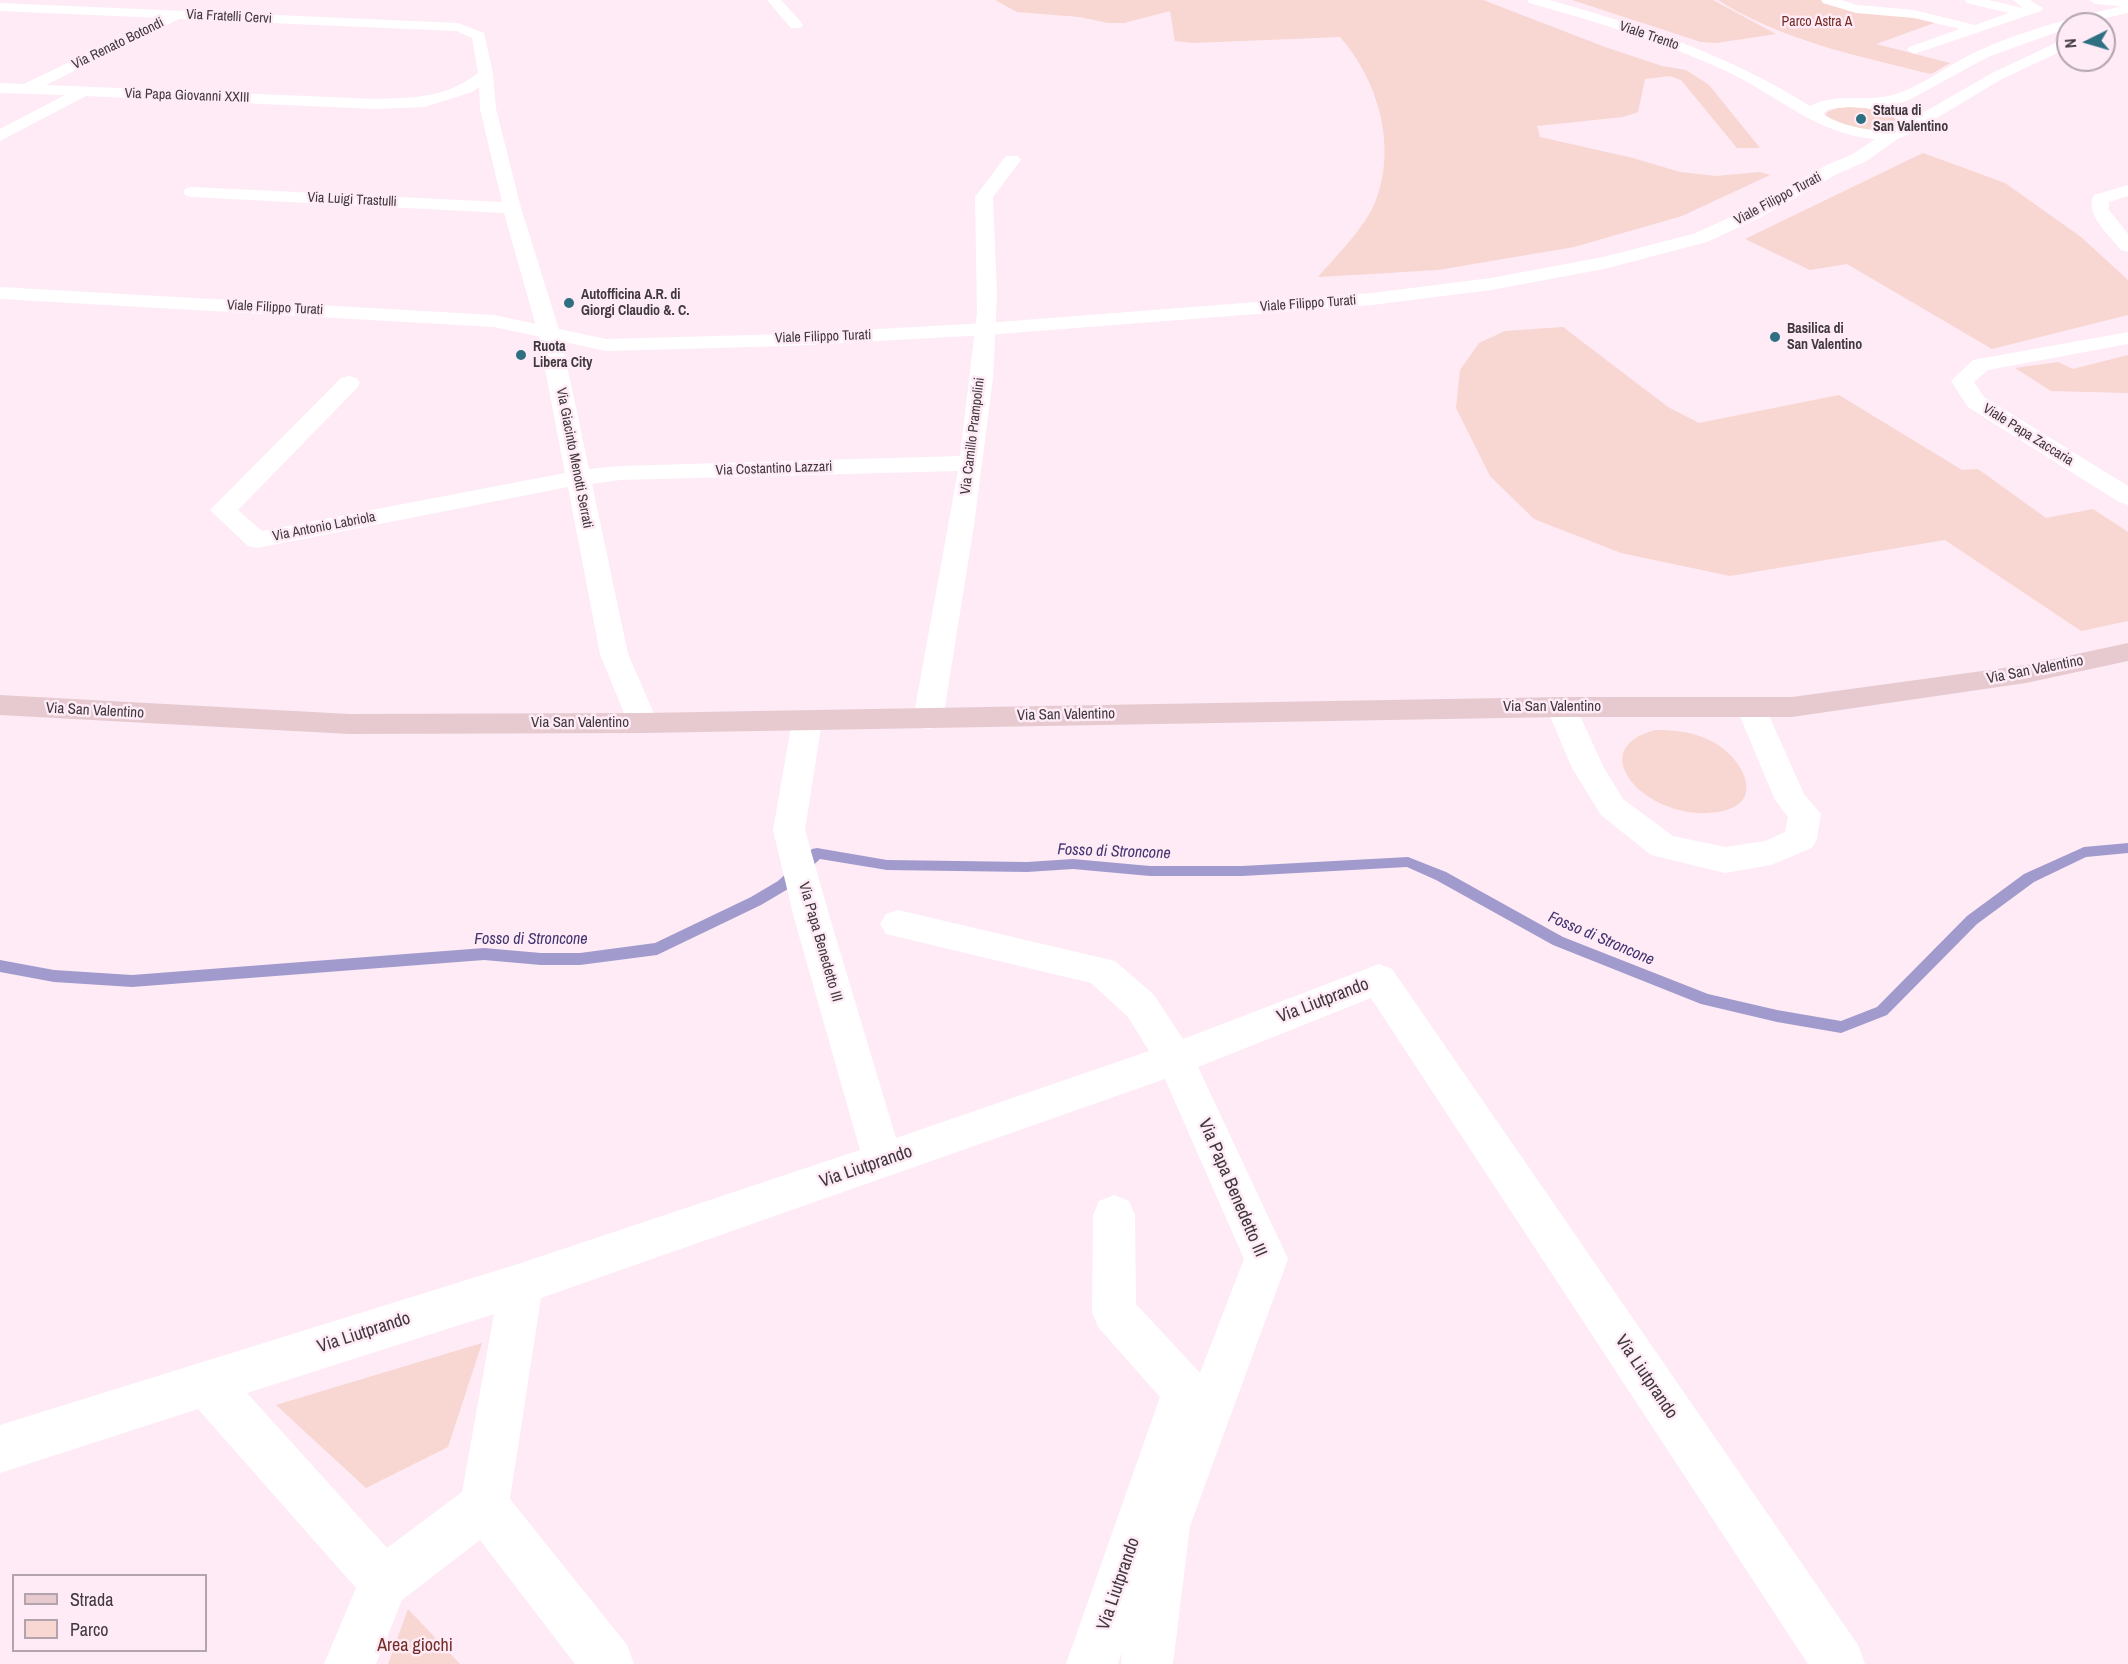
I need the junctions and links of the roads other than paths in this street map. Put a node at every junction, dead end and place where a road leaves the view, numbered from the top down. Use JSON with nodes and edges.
{"nodes":[{"id":1,"x":208,"y":0,"type":"edge"},
{"id":2,"x":774,"y":0,"type":"edge"},
{"id":3,"x":1534,"y":0,"type":"edge"},
{"id":4,"x":1828,"y":0,"type":"edge"},
{"id":5,"x":1972,"y":0,"type":"edge"},
{"id":6,"x":2096,"y":0,"type":"edge"},
{"id":7,"x":1926,"y":3,"type":"dead end"},
{"id":8,"x":2128,"y":3,"type":"edge"},
{"id":9,"x":2081,"y":4,"type":"dead end"},
{"id":10,"x":2022,"y":6,"type":"edge"},
{"id":11,"x":0,"y":7,"type":"edge"},
{"id":12,"x":2089,"y":12,"type":"edge"},
{"id":13,"x":177,"y":15,"type":"junction"},
{"id":14,"x":1999,"y":21,"type":"junction"},
{"id":15,"x":796,"y":25,"type":"dead end"},
{"id":16,"x":458,"y":27,"type":"joint"},
{"id":17,"x":2056,"y":27,"type":"edge"},
{"id":18,"x":1976,"y":29,"type":"junction"},
{"id":19,"x":2056,"y":49,"type":"edge"},
{"id":20,"x":1914,"y":50,"type":"dead end"},
{"id":21,"x":486,"y":74,"type":"junction"},
{"id":22,"x":1760,"y":83,"type":"junction"},
{"id":23,"x":0,"y":88,"type":"edge"},
{"id":24,"x":27,"y":89,"type":"junction"},
{"id":25,"x":84,"y":92,"type":"junction"},
{"id":26,"x":425,"y":102,"type":"junction"},
{"id":27,"x":1836,"y":103,"type":"junction"},
{"id":28,"x":375,"y":104,"type":"junction"},
{"id":29,"x":1862,"y":104,"type":"junction"},
{"id":30,"x":456,"y":109,"type":"dead end"},
{"id":31,"x":482,"y":109,"type":"junction"},
{"id":32,"x":1822,"y":121,"type":"junction"},
{"id":33,"x":1902,"y":131,"type":"junction"},
{"id":34,"x":0,"y":136,"type":"edge"},
{"id":35,"x":1838,"y":155,"type":"junction"},
{"id":36,"x":1012,"y":160,"type":"dead end"},
{"id":37,"x":2128,"y":190,"type":"edge"},
{"id":38,"x":192,"y":192,"type":"dead end"},
{"id":39,"x":512,"y":208,"type":"junction"},
{"id":40,"x":2126,"y":242,"type":"edge"},
{"id":41,"x":0,"y":293,"type":"edge"},
{"id":42,"x":0,"y":308,"type":"edge"},
{"id":43,"x":986,"y":329,"type":"junction"},
{"id":44,"x":549,"y":333,"type":"junction"},
{"id":45,"x":2128,"y":338,"type":"edge"},
{"id":46,"x":349,"y":383,"type":"dead end"},
{"id":47,"x":970,"y":463,"type":"junction"},
{"id":48,"x":577,"y":478,"type":"junction"},
{"id":49,"x":2128,"y":496,"type":"edge"},
{"id":50,"x":2128,"y":652,"type":"edge"},
{"id":51,"x":0,"y":705,"type":"edge"},
{"id":52,"x":1561,"y":707,"type":"junction"},
{"id":53,"x":1751,"y":707,"type":"junction"},
{"id":54,"x":928,"y":718,"type":"junction"},
{"id":55,"x":807,"y":720,"type":"junction"},
{"id":56,"x":643,"y":723,"type":"junction"},
{"id":57,"x":898,"y":924,"type":"dead end"},
{"id":58,"x":1175,"y":1059,"type":"junction"},
{"id":59,"x":883,"y":1161,"type":"junction"},
{"id":60,"x":1114,"y":1215,"type":"dead end"},
{"id":61,"x":521,"y":1284,"type":"junction"},
{"id":62,"x":207,"y":1384,"type":"junction"},
{"id":63,"x":0,"y":1449,"type":"edge"},
{"id":64,"x":484,"y":1506,"type":"junction"},
{"id":65,"x":384,"y":1582,"type":"junction"},
{"id":66,"x":350,"y":1664,"type":"edge"},
{"id":67,"x":608,"y":1664,"type":"edge"},
{"id":68,"x":1092,"y":1664,"type":"edge"},
{"id":69,"x":1147,"y":1664,"type":"edge"},
{"id":70,"x":1839,"y":1664,"type":"edge"}],
"edges":[{"from":1,"to":13,"type":"street","name":"Via Renato Botondi"},
{"from":2,"to":15,"type":"street"},
{"from":3,"to":22,"type":"street","name":"Viale Trento"},
{"from":4,"to":18,"type":"street"},
{"from":5,"to":10,"type":"street"},
{"from":6,"to":8,"type":"street"},
{"from":7,"to":14,"type":"street"},
{"from":9,"to":12,"type":"street"},
{"from":10,"to":14,"type":"street"},
{"from":11,"to":13,"type":"street","name":"Via Fratelli Cervi"},
{"from":13,"to":16,"type":"street","name":"Via Fratelli Cervi"},
{"from":13,"to":24,"type":"street","name":"Via Renato Botondi"},
{"from":14,"to":18,"type":"street"},
{"from":16,"to":21,"type":"street","name":"Via Giacinto Menotti Serrati"},
{"from":17,"to":29,"type":"street"},
{"from":18,"to":20,"type":"street"},
{"from":19,"to":33,"type":"street","name":"Viale Filippo Turati"},
{"from":21,"to":26,"type":"street","name":"Via Papa Giovanni XXIII"},
{"from":21,"to":31,"type":"street","name":"Via Giacinto Menotti Serrati"},
{"from":22,"to":27,"type":"street","name":"Viale Trento"},
{"from":22,"to":32,"type":"street","name":"Viale Trento"},
{"from":23,"to":24,"type":"street","name":"Via Papa Giovanni XXIII"},
{"from":24,"to":25,"type":"street","name":"Via Papa Giovanni XXIII"},
{"from":25,"to":28,"type":"street","name":"Via Papa Giovanni XXIII"},
{"from":25,"to":34,"type":"street"},
{"from":26,"to":28,"type":"street","name":"Via Papa Giovanni XXIII"},
{"from":26,"to":31,"type":"street","name":"Via Papa Giovanni XXIII"},
{"from":27,"to":29,"type":"street","name":"Viale Trento"},
{"from":27,"to":32,"type":"street"},
{"from":28,"to":30,"type":"street","name":"Via Papa Giovanni XXIII"},
{"from":29,"to":33,"type":"street"},
{"from":31,"to":39,"type":"street","name":"Via Giacinto Menotti Serrati"},
{"from":32,"to":33,"type":"street"},
{"from":32,"to":35,"type":"street"},
{"from":33,"to":35,"type":"street","name":"Viale Filippo Turati"},
{"from":35,"to":43,"type":"street","name":"Viale Filippo Turati"},
{"from":36,"to":43,"type":"street","name":"Via Camillo Prampolini"},
{"from":37,"to":40,"type":"street"},
{"from":38,"to":39,"type":"street","name":"Via Luigi Trastulli"},
{"from":39,"to":44,"type":"street","name":"Via Giacinto Menotti Serrati"},
{"from":41,"to":44,"type":"street","name":"Viale Filippo Turati"},
{"from":42,"to":44,"type":"street","name":"Viale Filippo Turati"},
{"from":43,"to":44,"type":"street","name":"Viale Filippo Turati"},
{"from":43,"to":47,"type":"street","name":"Via Camillo Prampolini"},
{"from":44,"to":48,"type":"street","name":"Via Giacinto Menotti Serrati"},
{"from":45,"to":49,"type":"street","name":"Viale Papa Zaccaria"},
{"from":46,"to":48,"type":"street","name":"Via Antonio Labriola"},
{"from":47,"to":48,"type":"street","name":"Via Costantino Lazzari"},
{"from":47,"to":54,"type":"street","name":"Via Camillo Prampolini"},
{"from":48,"to":56,"type":"street","name":"Via Giacinto Menotti Serrati"},
{"from":50,"to":53,"type":"main road","name":"Via San Valentino"},
{"from":51,"to":56,"type":"main road","name":"Via San Valentino"},
{"from":52,"to":53,"type":"main road","name":"Via San Valentino"},
{"from":52,"to":53,"type":"street"},
{"from":52,"to":54,"type":"main road","name":"Via San Valentino"},
{"from":54,"to":55,"type":"main road","name":"Via San Valentino"},
{"from":55,"to":56,"type":"main road","name":"Via San Valentino"},
{"from":55,"to":59,"type":"street","name":"Via Papa Benedetto III"},
{"from":57,"to":58,"type":"street","name":"Via Papa Benedetto III"},
{"from":58,"to":59,"type":"street","name":"Via Liutprando"},
{"from":58,"to":69,"type":"street","name":"Via Papa Benedetto III"},
{"from":58,"to":70,"type":"street","name":"Via Liutprando"},
{"from":59,"to":61,"type":"street","name":"Via Liutprando"},
{"from":60,"to":68,"type":"street","name":"Via Liutprando"},
{"from":61,"to":62,"type":"street","name":"Via Liutprando"},
{"from":61,"to":64,"type":"street"},
{"from":62,"to":63,"type":"street","name":"Via Liutprando"},
{"from":62,"to":65,"type":"street"},
{"from":64,"to":65,"type":"street"},
{"from":64,"to":67,"type":"street"},
{"from":65,"to":66,"type":"street"}]}
